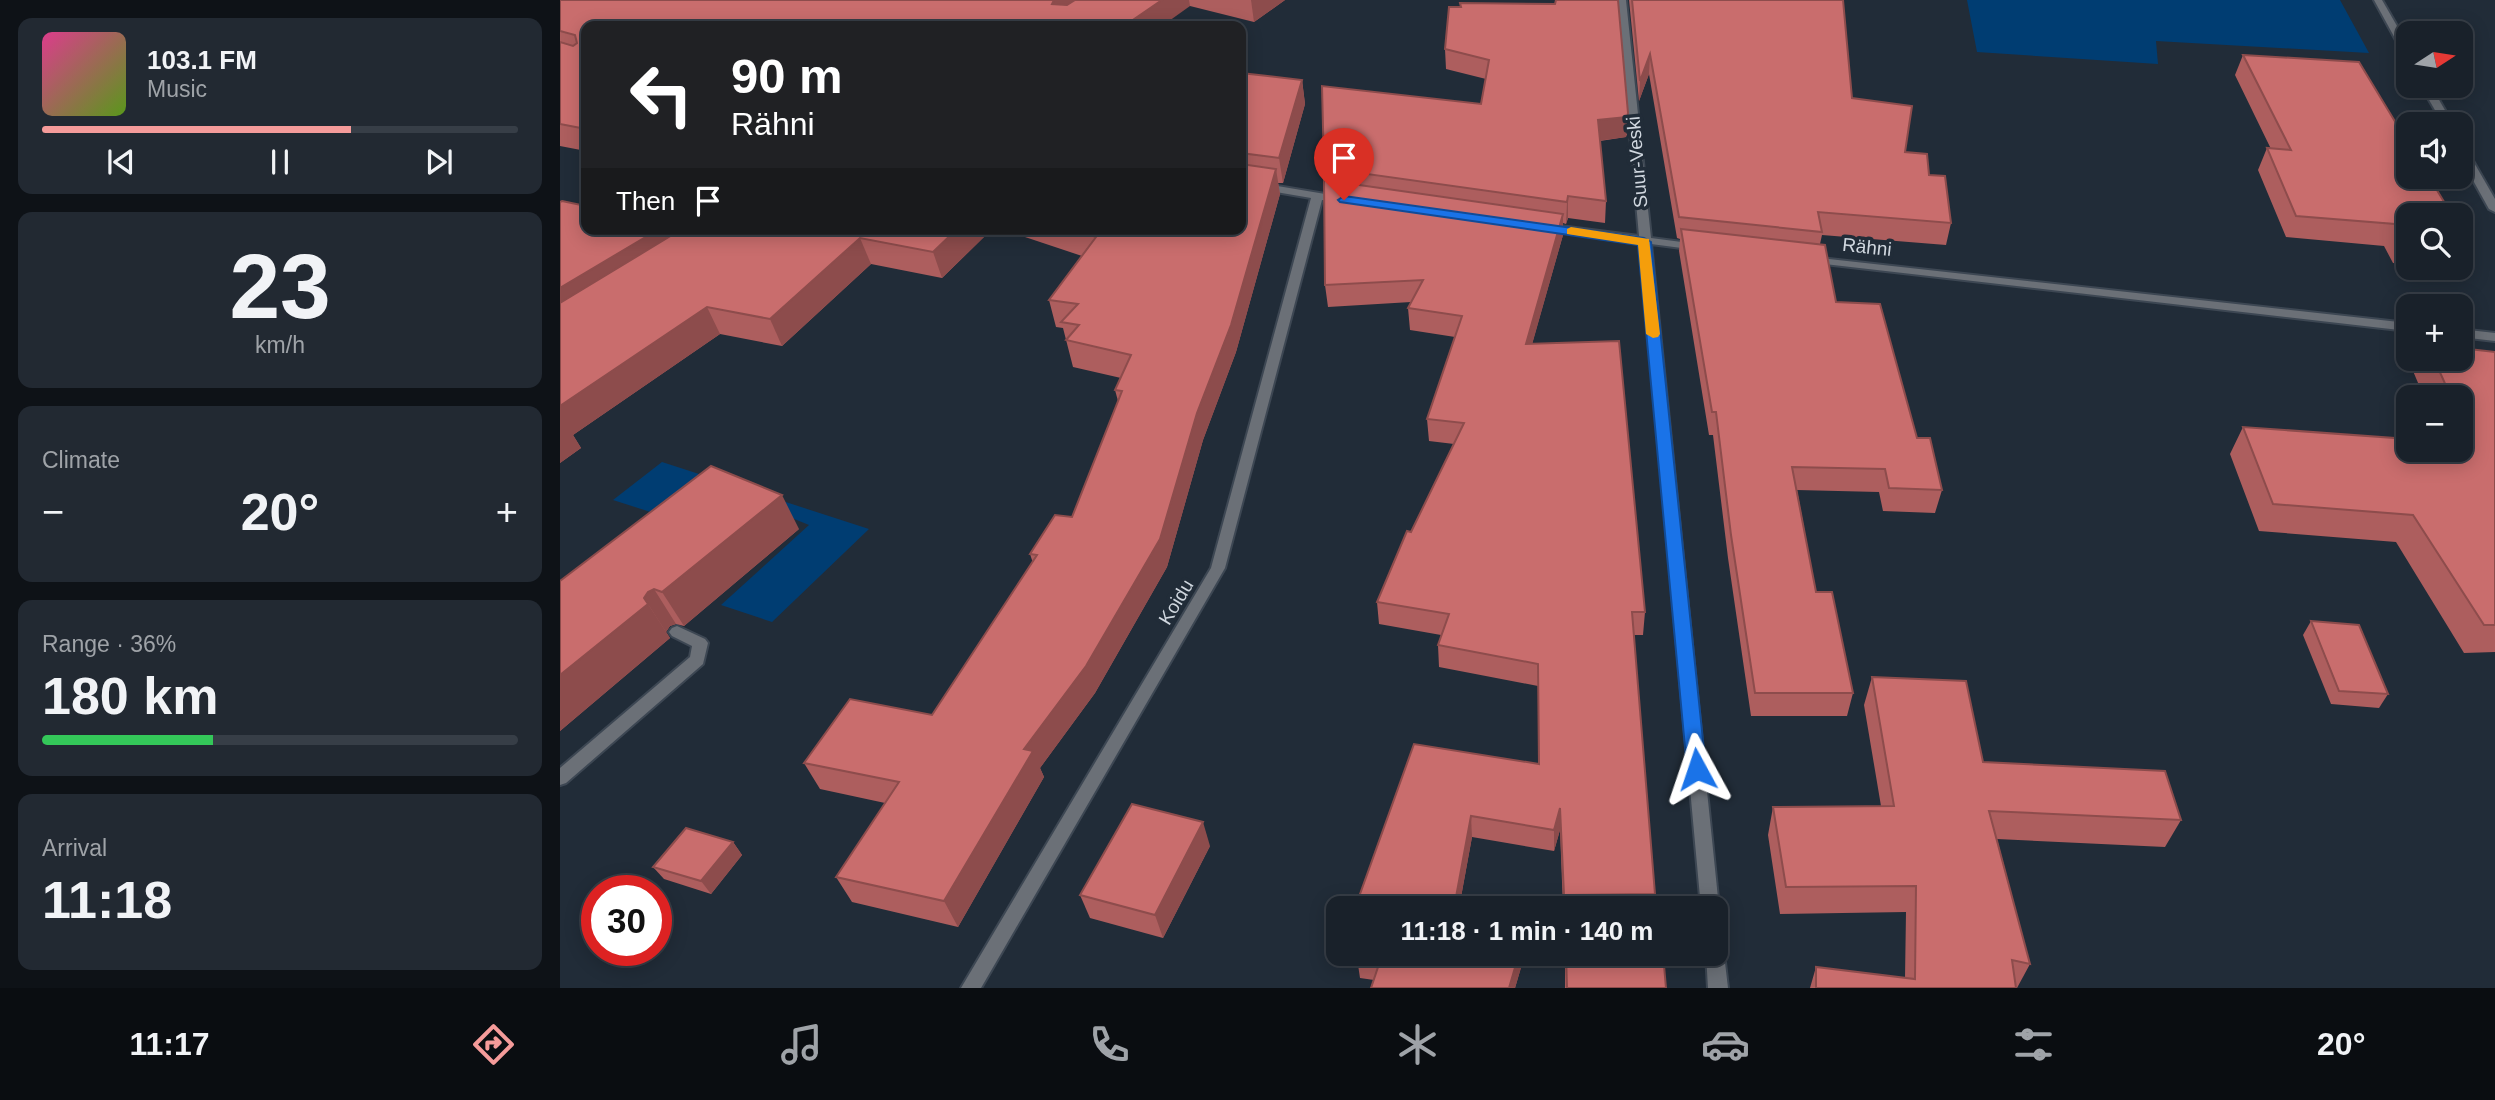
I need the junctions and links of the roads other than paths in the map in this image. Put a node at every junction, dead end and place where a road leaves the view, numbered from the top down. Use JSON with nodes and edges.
{"nodes":[{"id":1,"x":1622,"y":0,"type":"edge"},
{"id":2,"x":2378,"y":0,"type":"edge"},
{"id":3,"x":2396,"y":32,"type":"edge"},
{"id":4,"x":2473,"y":170,"type":"edge"},
{"id":5,"x":1246,"y":184,"type":"edge"},
{"id":6,"x":1317,"y":196,"type":"junction"},
{"id":7,"x":1358,"y":202,"type":"edge"},
{"id":8,"x":2495,"y":209,"type":"edge"},
{"id":9,"x":1535,"y":226,"type":"edge"},
{"id":10,"x":1644,"y":242,"type":"junction"},
{"id":11,"x":1714,"y":249,"type":"edge"},
{"id":12,"x":1797,"y":259,"type":"edge"},
{"id":13,"x":2396,"y":326,"type":"edge"},
{"id":14,"x":2473,"y":334,"type":"edge"},
{"id":15,"x":2495,"y":337,"type":"edge"},
{"id":16,"x":677,"y":632,"type":"dead end"},
{"id":17,"x":560,"y":778,"type":"edge"},
{"id":18,"x":1709,"y":896,"type":"edge"},
{"id":19,"x":1716,"y":966,"type":"edge"},
{"id":20,"x":971,"y":988,"type":"edge"},
{"id":21,"x":1718,"y":988,"type":"edge"}],
"edges":[{"from":1,"to":10,"type":"street","name":"Suur-Veski"},
{"from":2,"to":3,"type":"street"},
{"from":4,"to":8,"type":"street"},
{"from":5,"to":6,"type":"street"},
{"from":6,"to":7,"type":"street"},
{"from":6,"to":20,"type":"street","name":"Koidu"},
{"from":9,"to":10,"type":"street"},
{"from":10,"to":11,"type":"street"},
{"from":10,"to":18,"type":"street","name":"Suur-Veski"},
{"from":12,"to":13,"type":"street","name":"Rähni"},
{"from":14,"to":15,"type":"street"},
{"from":16,"to":17,"type":"street"},
{"from":19,"to":21,"type":"street"}]}
